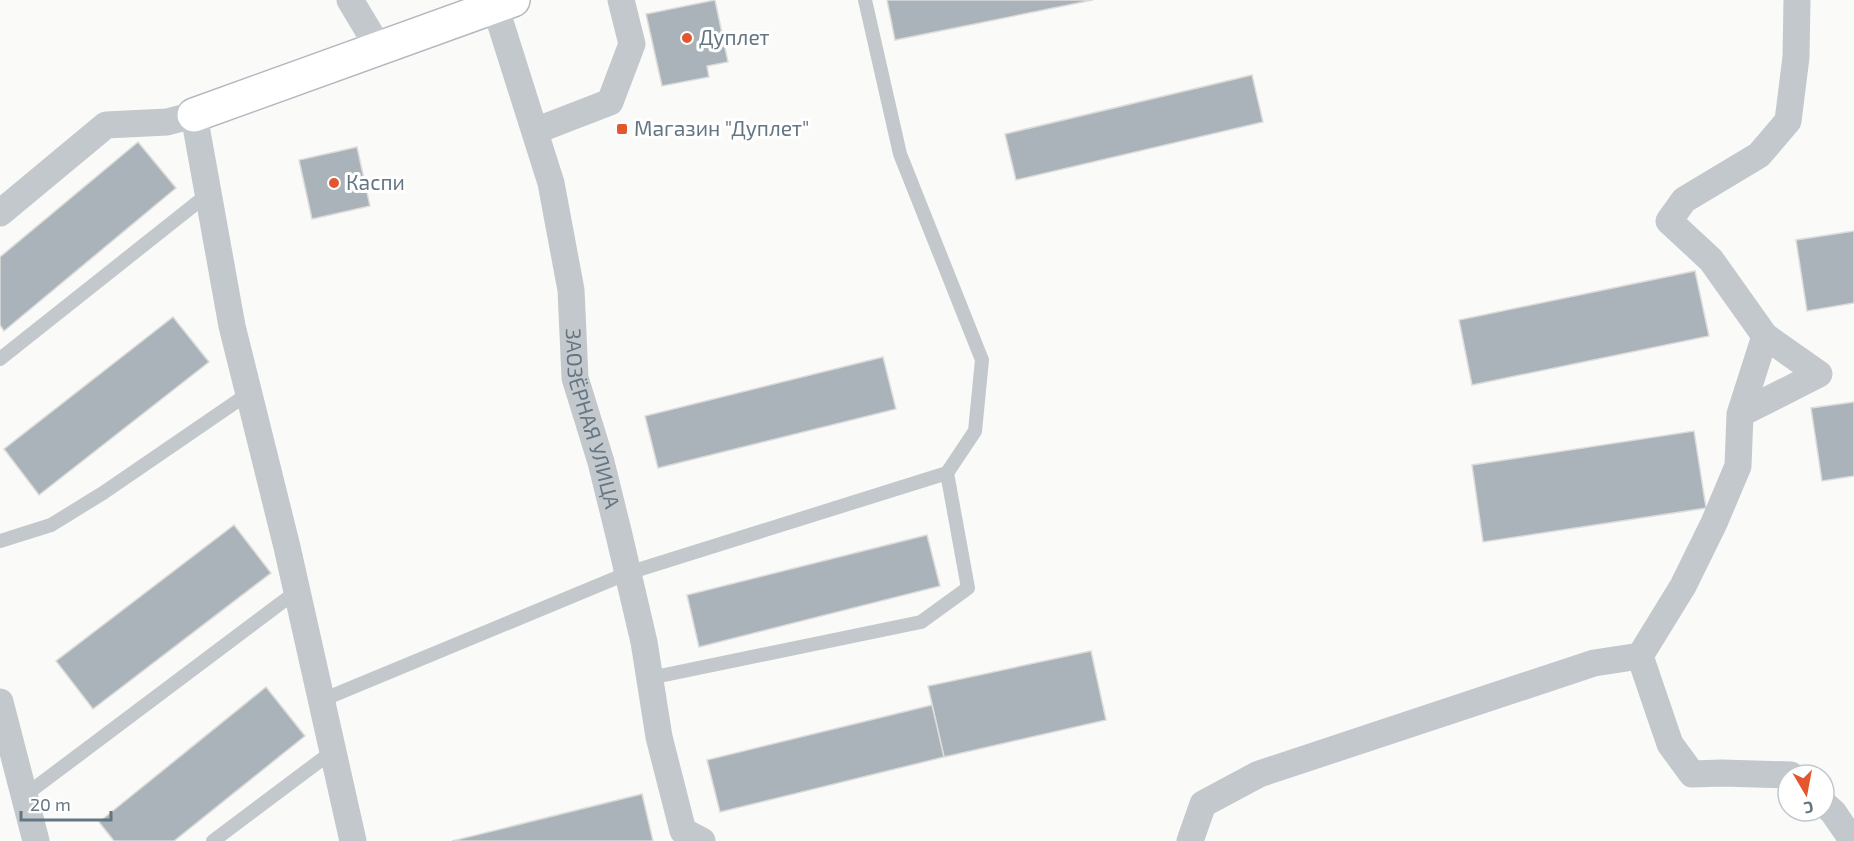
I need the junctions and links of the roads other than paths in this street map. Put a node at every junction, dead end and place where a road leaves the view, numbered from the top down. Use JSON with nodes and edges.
{"nodes":[{"id":1,"x":350,"y":0,"type":"edge"},
{"id":2,"x":621,"y":0,"type":"edge"},
{"id":3,"x":865,"y":0,"type":"edge"},
{"id":4,"x":1797,"y":0,"type":"edge"},
{"id":5,"x":499,"y":2,"type":"edge"},
{"id":6,"x":380,"y":50,"type":"junction"},
{"id":7,"x":194,"y":115,"type":"junction"},
{"id":8,"x":535,"y":131,"type":"junction"},
{"id":9,"x":208,"y":194,"type":"junction"},
{"id":10,"x":0,"y":213,"type":"edge"},
{"id":11,"x":1766,"y":336,"type":"junction"},
{"id":12,"x":0,"y":358,"type":"edge"},
{"id":13,"x":249,"y":393,"type":"junction"},
{"id":14,"x":1740,"y":414,"type":"junction"},
{"id":15,"x":947,"y":473,"type":"junction"},
{"id":16,"x":0,"y":540,"type":"edge"},
{"id":17,"x":628,"y":573,"type":"junction"},
{"id":18,"x":297,"y":591,"type":"junction"},
{"id":19,"x":1641,"y":656,"type":"junction"},
{"id":20,"x":650,"y":678,"type":"junction"},
{"id":21,"x":322,"y":700,"type":"junction"},
{"id":22,"x":0,"y":702,"type":"edge"},
{"id":23,"x":333,"y":751,"type":"junction"},
{"id":24,"x":1776,"y":774,"type":"edge"},
{"id":25,"x":24,"y":796,"type":"junction"},
{"id":26,"x":1836,"y":816,"type":"edge"},
{"id":27,"x":689,"y":838,"type":"edge"},
{"id":28,"x":36,"y":841,"type":"edge"},
{"id":29,"x":213,"y":841,"type":"edge"},
{"id":30,"x":353,"y":841,"type":"edge"},
{"id":31,"x":1190,"y":841,"type":"edge"},
{"id":32,"x":1853,"y":841,"type":"edge"}],
"edges":[{"from":1,"to":6,"type":"street"},
{"from":2,"to":8,"type":"street"},
{"from":3,"to":15,"type":"lane"},
{"from":4,"to":11,"type":"street"},
{"from":5,"to":6,"type":"street","name":"ЗАОЗЁРНАЯ УЛИЦА"},
{"from":5,"to":8,"type":"street","name":"ЗАОЗЁРНАЯ УЛИЦА"},
{"from":6,"to":7,"type":"street","name":"ЗАОЗЁРНАЯ УЛИЦА"},
{"from":7,"to":9,"type":"street"},
{"from":7,"to":10,"type":"street","name":"ЗАОЗЁРНАЯ УЛИЦА"},
{"from":8,"to":17,"type":"street","name":"ЗАОЗЁРНАЯ УЛИЦА"},
{"from":9,"to":12,"type":"lane"},
{"from":9,"to":13,"type":"street"},
{"from":11,"to":14,"type":"street"},
{"from":11,"to":14,"type":"street"},
{"from":13,"to":16,"type":"lane"},
{"from":13,"to":18,"type":"street"},
{"from":14,"to":19,"type":"street"},
{"from":15,"to":17,"type":"lane"},
{"from":15,"to":20,"type":"lane"},
{"from":17,"to":20,"type":"street","name":"ЗАОЗЁРНАЯ УЛИЦА"},
{"from":17,"to":21,"type":"lane"},
{"from":18,"to":21,"type":"street"},
{"from":18,"to":25,"type":"lane"},
{"from":19,"to":24,"type":"street"},
{"from":19,"to":31,"type":"street"},
{"from":20,"to":27,"type":"street","name":"ЗАОЗЁРНАЯ УЛИЦА"},
{"from":21,"to":23,"type":"street"},
{"from":22,"to":25,"type":"street"},
{"from":23,"to":29,"type":"lane"},
{"from":23,"to":30,"type":"street"},
{"from":25,"to":28,"type":"street"},
{"from":26,"to":32,"type":"street"}]}
